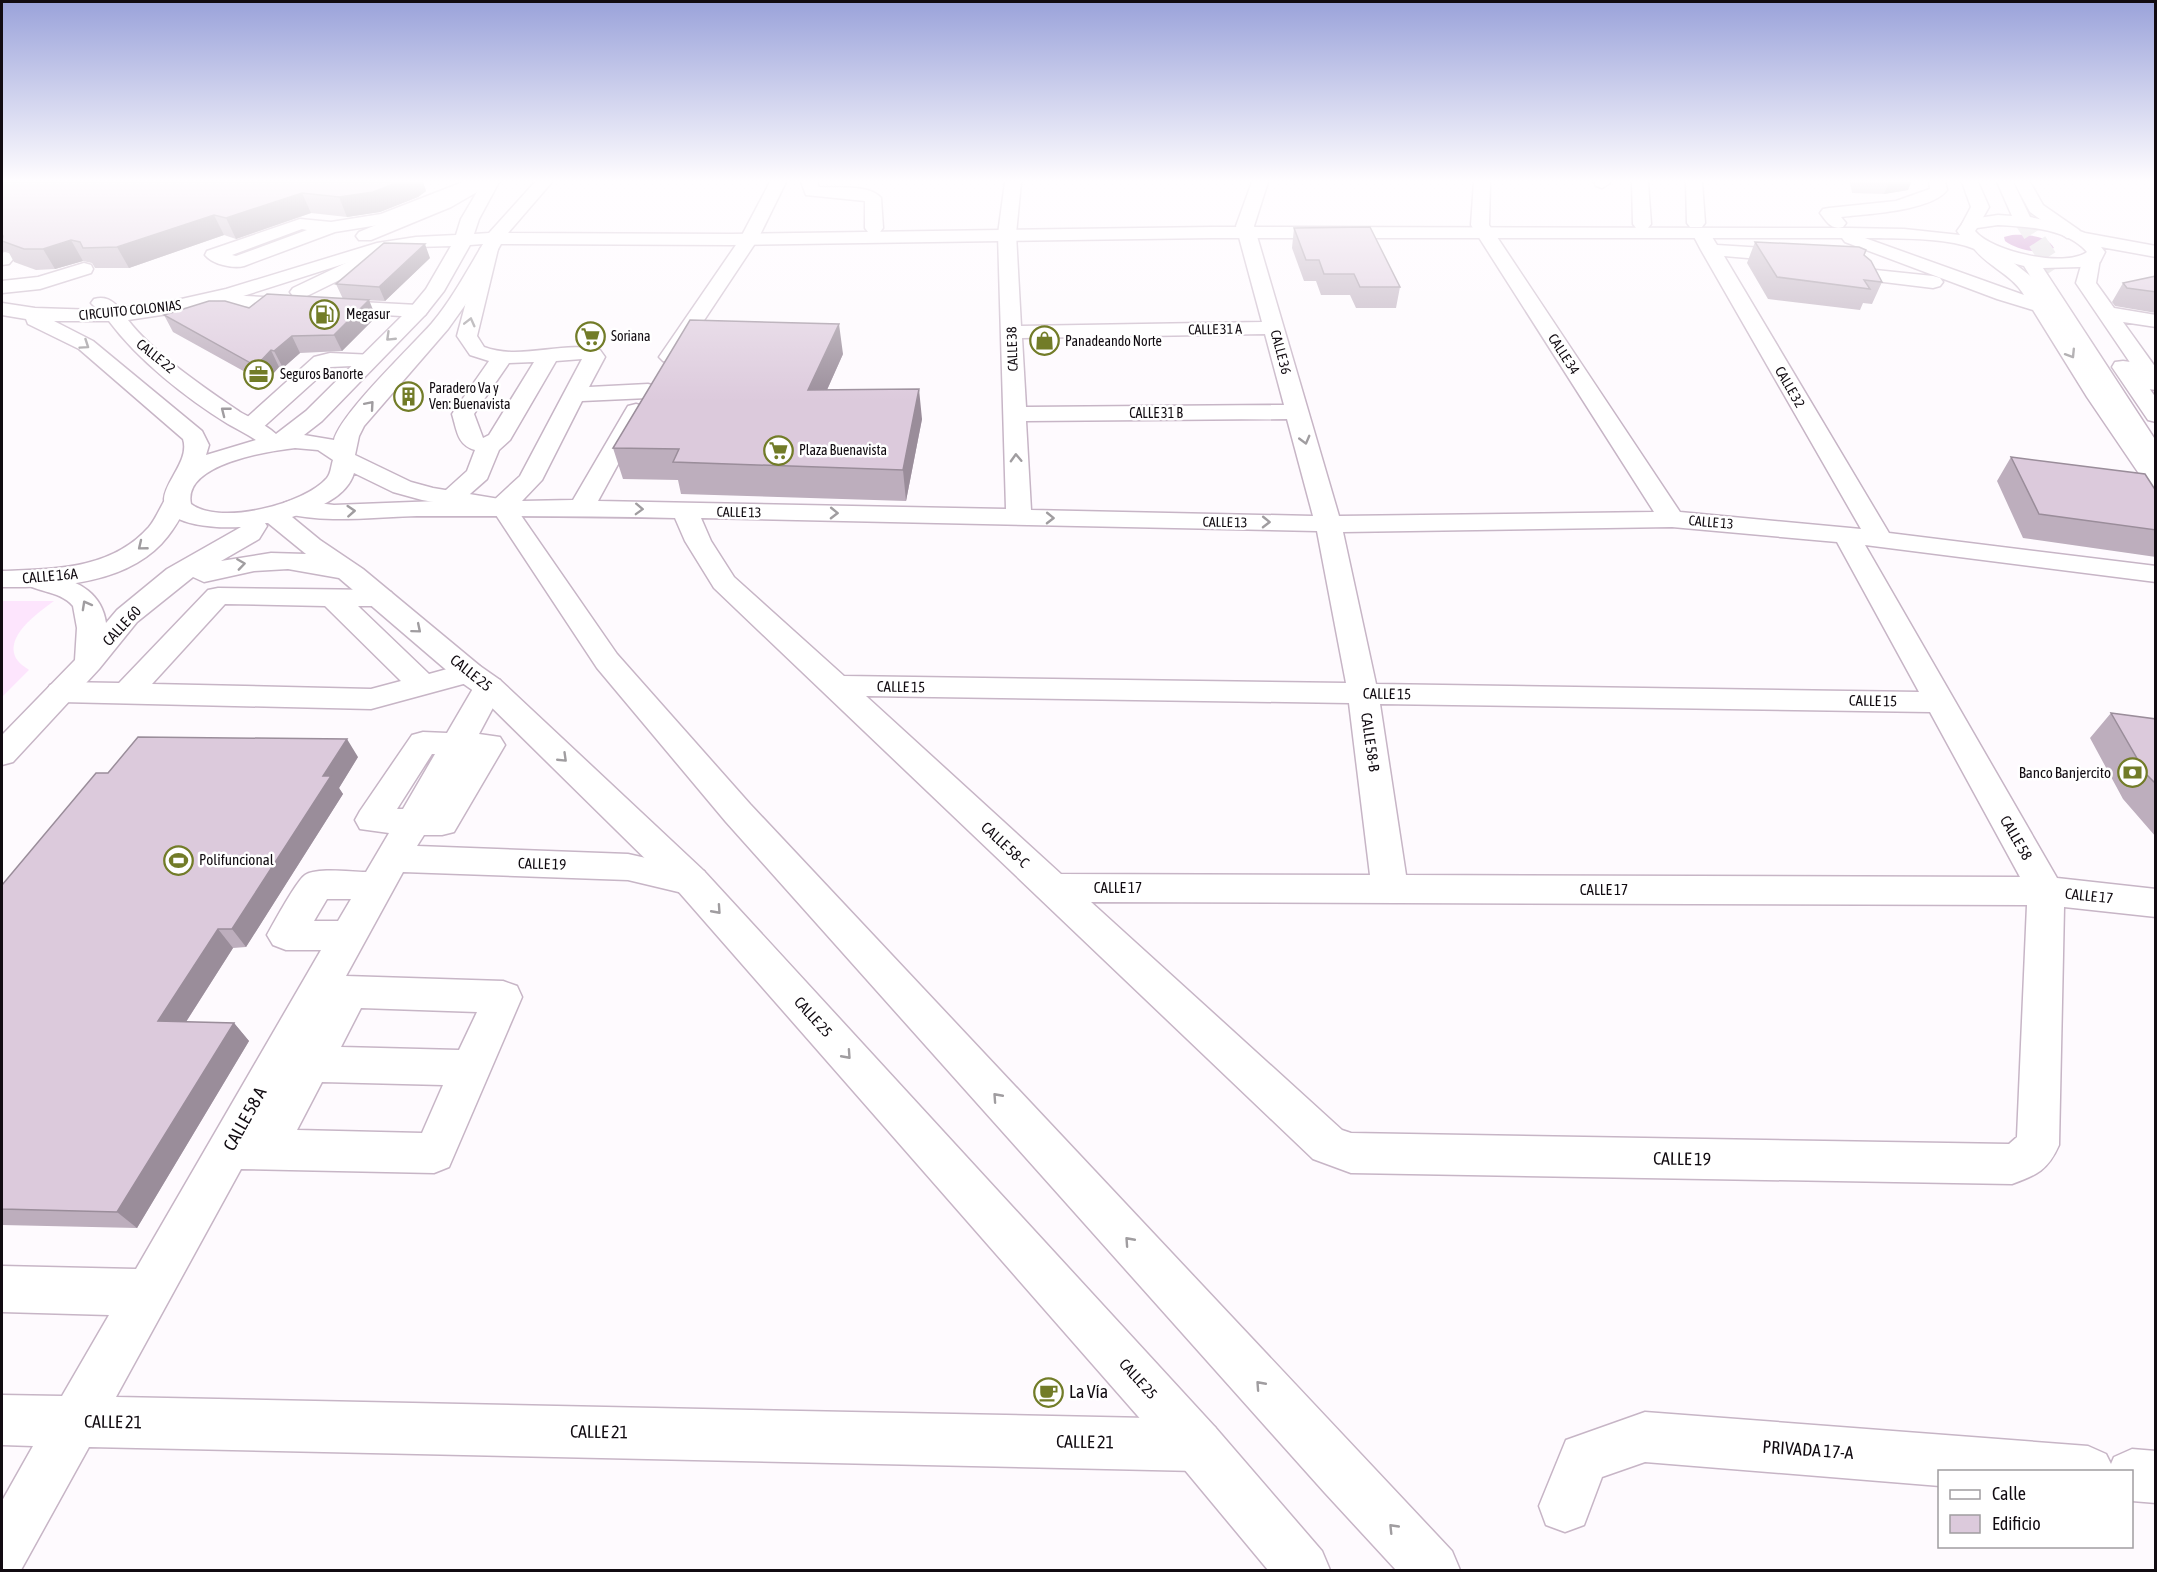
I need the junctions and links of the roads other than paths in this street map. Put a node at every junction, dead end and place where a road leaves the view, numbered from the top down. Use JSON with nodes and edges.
{"nodes":[{"id":1,"x":215,"y":255,"type":"edge"},
{"id":2,"x":255,"y":255,"type":"edge"},
{"id":3,"x":305,"y":255,"type":"edge"},
{"id":4,"x":360,"y":255,"type":"edge"},
{"id":5,"x":362,"y":255,"type":"edge"},
{"id":6,"x":453,"y":255,"type":"edge"},
{"id":7,"x":485,"y":255,"type":"edge"},
{"id":8,"x":490,"y":255,"type":"edge"},
{"id":9,"x":737,"y":255,"type":"edge"},
{"id":10,"x":1009,"y":255,"type":"edge"},
{"id":11,"x":1254,"y":255,"type":"edge"},
{"id":12,"x":1500,"y":255,"type":"edge"},
{"id":13,"x":1713,"y":255,"type":"edge"},
{"id":14,"x":1802,"y":255,"type":"edge"},
{"id":15,"x":1898,"y":255,"type":"edge"},
{"id":16,"x":1901,"y":255,"type":"edge"},
{"id":17,"x":1991,"y":255,"type":"edge"},
{"id":18,"x":2008,"y":255,"type":"edge"},
{"id":19,"x":2094,"y":255,"type":"edge"},
{"id":20,"x":1811,"y":257,"type":"edge"},
{"id":21,"x":1905,"y":258,"type":"junction"},
{"id":22,"x":2092,"y":258,"type":"junction"},
{"id":23,"x":2156,"y":261,"type":"edge"},
{"id":24,"x":2033,"y":267,"type":"tunnel mouth"},
{"id":25,"x":2055,"y":269,"type":"tunnel mouth"},
{"id":26,"x":1866,"y":274,"type":"edge"},
{"id":27,"x":260,"y":287,"type":"junction"},
{"id":28,"x":2,"y":288,"type":"edge"},
{"id":29,"x":172,"y":288,"type":"dead end"},
{"id":30,"x":1989,"y":289,"type":"junction"},
{"id":31,"x":300,"y":292,"type":"junction"},
{"id":32,"x":122,"y":293,"type":"dead end"},
{"id":33,"x":34,"y":294,"type":"junction"},
{"id":34,"x":60,"y":296,"type":"dead end"},
{"id":35,"x":225,"y":301,"type":"junction"},
{"id":36,"x":423,"y":305,"type":"junction"},
{"id":37,"x":2042,"y":306,"type":"junction"},
{"id":38,"x":8,"y":310,"type":"edge"},
{"id":39,"x":2105,"y":312,"type":"junction"},
{"id":40,"x":115,"y":315,"type":"junction"},
{"id":41,"x":2156,"y":321,"type":"edge"},
{"id":42,"x":1275,"y":328,"type":"junction"},
{"id":43,"x":1011,"y":332,"type":"junction"},
{"id":44,"x":140,"y":344,"type":"junction"},
{"id":45,"x":550,"y":354,"type":"junction"},
{"id":46,"x":502,"y":357,"type":"junction"},
{"id":47,"x":367,"y":360,"type":"junction"},
{"id":48,"x":2156,"y":384,"type":"edge"},
{"id":49,"x":648,"y":391,"type":"junction"},
{"id":50,"x":573,"y":395,"type":"junction"},
{"id":51,"x":1297,"y":412,"type":"junction"},
{"id":52,"x":1014,"y":414,"type":"junction"},
{"id":53,"x":2156,"y":415,"type":"edge"},
{"id":54,"x":251,"y":426,"type":"junction"},
{"id":55,"x":276,"y":442,"type":"junction"},
{"id":56,"x":488,"y":447,"type":"junction"},
{"id":57,"x":344,"y":457,"type":"junction"},
{"id":58,"x":2156,"y":461,"type":"edge"},
{"id":59,"x":2156,"y":481,"type":"edge"},
{"id":60,"x":182,"y":489,"type":"junction"},
{"id":61,"x":449,"y":498,"type":"junction"},
{"id":62,"x":502,"y":506,"type":"junction"},
{"id":63,"x":581,"y":508,"type":"junction"},
{"id":64,"x":684,"y":510,"type":"junction"},
{"id":65,"x":272,"y":514,"type":"junction"},
{"id":66,"x":1019,"y":517,"type":"junction"},
{"id":67,"x":1672,"y":519,"type":"junction"},
{"id":68,"x":1328,"y":524,"type":"junction"},
{"id":69,"x":1846,"y":535,"type":"junction"},
{"id":70,"x":1880,"y":540,"type":"junction"},
{"id":71,"x":2156,"y":574,"type":"edge"},
{"id":72,"x":2,"y":579,"type":"edge"},
{"id":73,"x":35,"y":579,"type":"junction"},
{"id":74,"x":356,"y":590,"type":"junction"},
{"id":75,"x":147,"y":599,"type":"junction"},
{"id":76,"x":89,"y":662,"type":"junction"},
{"id":77,"x":479,"y":680,"type":"junction"},
{"id":78,"x":423,"y":685,"type":"junction"},
{"id":79,"x":836,"y":686,"type":"junction"},
{"id":80,"x":61,"y":692,"type":"junction"},
{"id":81,"x":126,"y":694,"type":"junction"},
{"id":82,"x":1363,"y":694,"type":"junction"},
{"id":83,"x":1938,"y":702,"type":"junction"},
{"id":84,"x":2,"y":754,"type":"edge"},
{"id":85,"x":385,"y":872,"type":"junction"},
{"id":86,"x":691,"y":881,"type":"junction"},
{"id":87,"x":1051,"y":888,"type":"junction"},
{"id":88,"x":1390,"y":890,"type":"junction"},
{"id":89,"x":2046,"y":891,"type":"junction"},
{"id":90,"x":2156,"y":903,"type":"edge"},
{"id":91,"x":349,"y":936,"type":"junction"},
{"id":92,"x":334,"y":992,"type":"junction"},
{"id":93,"x":294,"y":1063,"type":"junction"},
{"id":94,"x":471,"y":1068,"type":"junction"},
{"id":95,"x":246,"y":1149,"type":"junction"},
{"id":96,"x":1351,"y":1154,"type":"joint"},
{"id":97,"x":2,"y":1289,"type":"edge"},
{"id":98,"x":147,"y":1293,"type":"junction"},
{"id":99,"x":2,"y":1420,"type":"edge"},
{"id":100,"x":75,"y":1422,"type":"junction"},
{"id":101,"x":1197,"y":1445,"type":"junction"},
{"id":102,"x":2063,"y":1470,"type":"edge"},
{"id":103,"x":2133,"y":1475,"type":"edge"},
{"id":104,"x":2156,"y":1477,"type":"edge"},
{"id":105,"x":1565,"y":1506,"type":"dead end"},
{"id":106,"x":2,"y":1552,"type":"edge"},
{"id":107,"x":1304,"y":1570,"type":"edge"},
{"id":108,"x":1433,"y":1570,"type":"edge"}],
"edges":[{"from":1,"to":2,"type":"street"},
{"from":3,"to":29,"type":"street","name":"CIRCUITO COLONIAS"},
{"from":4,"to":27,"type":"street","name":"CIRCUITO COLONIAS"},
{"from":5,"to":31,"type":"street"},
{"from":6,"to":36,"type":"street"},
{"from":57,"to":7,"type":"street","one_way":true},
{"from":46,"to":8,"type":"street","one_way":true},
{"from":9,"to":49,"type":"street"},
{"from":10,"to":43,"type":"street","name":"CALLE 38"},
{"from":11,"to":42,"type":"street","name":"CALLE 36"},
{"from":12,"to":67,"type":"street","name":"CALLE 34"},
{"from":13,"to":70,"type":"street","name":"CALLE 32"},
{"from":14,"to":20,"type":"street"},
{"from":15,"to":21,"type":"street"},
{"from":16,"to":21,"type":"street"},
{"from":17,"to":37,"type":"street"},
{"from":18,"to":22,"type":"street","name":"CIRCUITO COLONIAS"},
{"from":19,"to":22,"type":"street"},
{"from":21,"to":30,"type":"street"},
{"from":22,"to":23,"type":"street"},
{"from":22,"to":39,"type":"street"},
{"from":24,"to":58,"type":"street"},
{"from":25,"to":53,"type":"street"},
{"from":26,"to":30,"type":"street"},
{"from":27,"to":31,"type":"street"},
{"from":27,"to":35,"type":"street"},
{"from":27,"to":40,"type":"street","name":"CIRCUITO COLONIAS"},
{"from":28,"to":32,"type":"street","name":"CIRCUITO COLONIAS"},
{"from":28,"to":33,"type":"street","name":"CIRCUITO COLONIAS"},
{"from":30,"to":37,"type":"street"},
{"from":31,"to":36,"type":"street"},
{"from":33,"to":34,"type":"street","name":"CIRCUITO COLONIAS"},
{"from":33,"to":40,"type":"street","name":"CALLE 22"},
{"from":35,"to":36,"type":"street"},
{"from":35,"to":44,"type":"street"},
{"from":36,"to":47,"type":"street","one_way":true},
{"from":37,"to":59,"type":"street","one_way":true},
{"from":38,"to":40,"type":"street","name":"CIRCUITO COLONIAS"},
{"from":38,"to":60,"type":"street","one_way":true},
{"from":39,"to":41,"type":"street"},
{"from":39,"to":48,"type":"street"},
{"from":40,"to":44,"type":"street","name":"CALLE 22"},
{"from":42,"to":43,"type":"street","name":"CALLE 31 A"},
{"from":42,"to":51,"type":"street","name":"CALLE 36"},
{"from":43,"to":52,"type":"street","name":"CALLE 38"},
{"from":54,"to":44,"type":"street","name":"CALLE 22","one_way":true},
{"from":45,"to":46,"type":"street"},
{"from":45,"to":50,"type":"street"},
{"from":45,"to":56,"type":"street"},
{"from":46,"to":56,"type":"street"},
{"from":47,"to":54,"type":"street"},
{"from":47,"to":55,"type":"street"},
{"from":49,"to":50,"type":"street"},
{"from":49,"to":63,"type":"street"},
{"from":50,"to":62,"type":"street"},
{"from":51,"to":52,"type":"street","name":"CALLE 31 B"},
{"from":51,"to":68,"type":"street","name":"CALLE 36","one_way":true},
{"from":66,"to":52,"type":"street","name":"CALLE 38","one_way":true},
{"from":54,"to":55,"type":"street","name":"CALLE 22"},
{"from":55,"to":57,"type":"street"},
{"from":55,"to":60,"type":"street"},
{"from":56,"to":61,"type":"street"},
{"from":57,"to":61,"type":"street"},
{"from":57,"to":65,"type":"street"},
{"from":60,"to":65,"type":"street"},
{"from":60,"to":73,"type":"street","name":"CALLE 16A","one_way":true},
{"from":61,"to":62,"type":"street"},
{"from":62,"to":63,"type":"street","name":"CALLE 13"},
{"from":65,"to":62,"type":"street","name":"CALLE 13","one_way":true},
{"from":108,"to":62,"type":"street","one_way":true},
{"from":63,"to":64,"type":"street","name":"CALLE 13","one_way":true},
{"from":64,"to":66,"type":"street","name":"CALLE 13","one_way":true},
{"from":64,"to":79,"type":"street","name":"CALLE 58-C"},
{"from":65,"to":74,"type":"street","name":"CALLE 25"},
{"from":65,"to":75,"type":"street","name":"CALLE 60"},
{"from":66,"to":68,"type":"street","name":"CALLE 13","one_way":true},
{"from":67,"to":68,"type":"street","name":"CALLE 13"},
{"from":67,"to":69,"type":"street","name":"CALLE 13"},
{"from":68,"to":82,"type":"street","name":"CALLE 58-B"},
{"from":69,"to":70,"type":"street","name":"CALLE 13"},
{"from":69,"to":83,"type":"street","name":"CALLE 58"},
{"from":70,"to":71,"type":"street","name":"CALLE 13"},
{"from":72,"to":73,"type":"street","name":"CALLE 16A"},
{"from":76,"to":73,"type":"street","one_way":true},
{"from":75,"to":74,"type":"street","one_way":true},
{"from":74,"to":77,"type":"street","name":"CALLE 25","one_way":true},
{"from":74,"to":78,"type":"street"},
{"from":74,"to":81,"type":"street"},
{"from":75,"to":76,"type":"street","name":"CALLE 60"},
{"from":76,"to":80,"type":"street","name":"CALLE 60"},
{"from":77,"to":78,"type":"street"},
{"from":77,"to":85,"type":"street","name":"CALLE 58 A"},
{"from":77,"to":86,"type":"street","name":"CALLE 25","one_way":true},
{"from":78,"to":81,"type":"street"},
{"from":79,"to":82,"type":"street","name":"CALLE 15"},
{"from":79,"to":87,"type":"street","name":"CALLE 58-C"},
{"from":80,"to":81,"type":"street"},
{"from":80,"to":84,"type":"street","name":"CALLE 60"},
{"from":82,"to":83,"type":"street","name":"CALLE 15"},
{"from":82,"to":88,"type":"street","name":"CALLE 58-B"},
{"from":83,"to":89,"type":"street","name":"CALLE 58"},
{"from":85,"to":86,"type":"street","name":"CALLE 19"},
{"from":85,"to":91,"type":"street","name":"CALLE 58 A"},
{"from":85,"to":91,"type":"street","name":"CALLE 19"},
{"from":86,"to":101,"type":"street","name":"CALLE 25","one_way":true},
{"from":87,"to":88,"type":"street","name":"CALLE 17"},
{"from":87,"to":96,"type":"street","name":"CALLE 58-C"},
{"from":88,"to":89,"type":"street","name":"CALLE 17"},
{"from":89,"to":90,"type":"street","name":"CALLE 17"},
{"from":89,"to":96,"type":"street","name":"CALLE 19"},
{"from":91,"to":92,"type":"street","name":"CALLE 58 A"},
{"from":92,"to":93,"type":"street","name":"CALLE 58 A"},
{"from":92,"to":94,"type":"street"},
{"from":93,"to":94,"type":"street"},
{"from":93,"to":95,"type":"street","name":"CALLE 58 A"},
{"from":94,"to":95,"type":"street"},
{"from":95,"to":98,"type":"street","name":"CALLE 58 A"},
{"from":97,"to":98,"type":"street"},
{"from":98,"to":100,"type":"street","name":"CALLE 58 A"},
{"from":99,"to":100,"type":"street","name":"CALLE 21"},
{"from":100,"to":101,"type":"street","name":"CALLE 21"},
{"from":100,"to":106,"type":"street","name":"CALLE 58 A"},
{"from":101,"to":107,"type":"street","name":"CALLE 25"},
{"from":102,"to":105,"type":"street","name":"PRIVADA 17-A"},
{"from":103,"to":104,"type":"street"}]}
